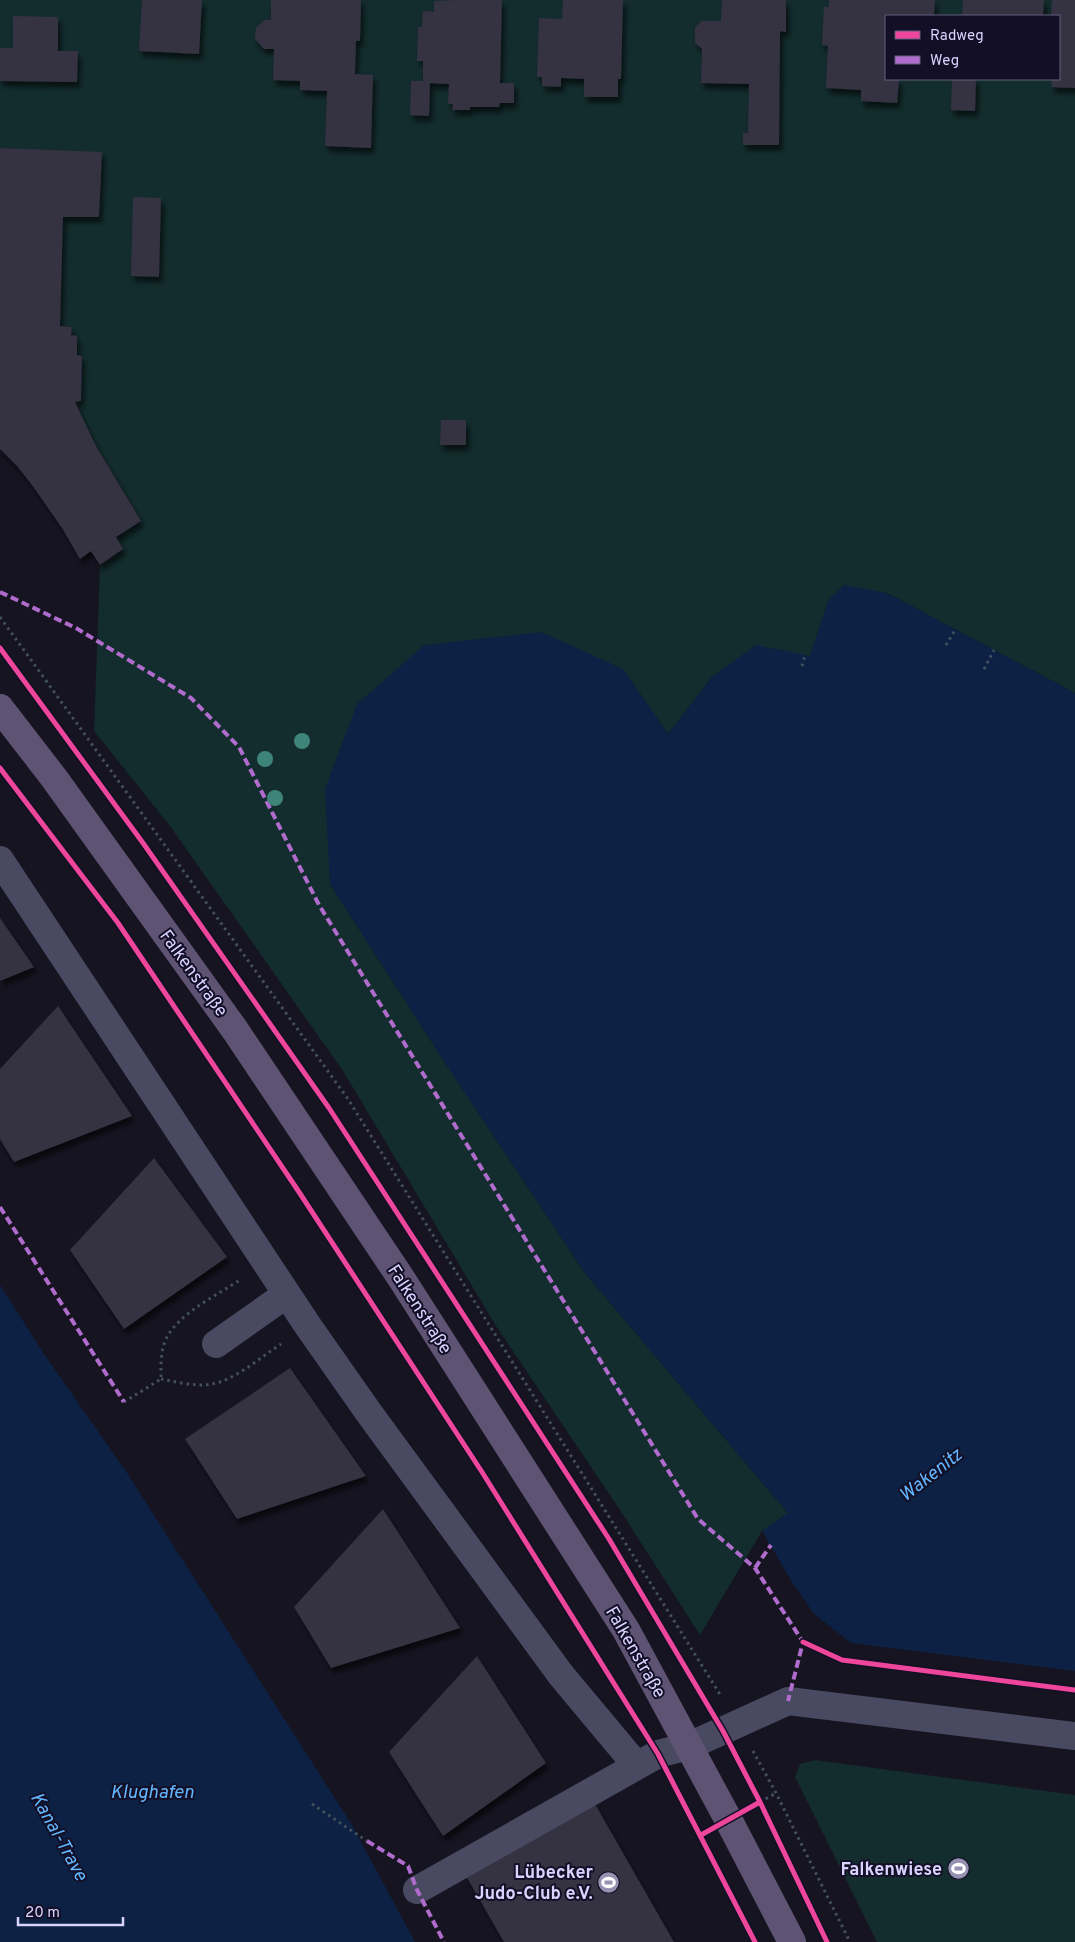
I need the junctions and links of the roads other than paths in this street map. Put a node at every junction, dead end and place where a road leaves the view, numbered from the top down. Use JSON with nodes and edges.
{"nodes":[{"id":1,"x":0,"y":708,"type":"edge"},
{"id":2,"x":0,"y":860,"type":"edge"},
{"id":3,"x":287,"y":1294,"type":"junction"},
{"id":4,"x":216,"y":1344,"type":"dead end"},
{"id":5,"x":1075,"y":1736,"type":"edge"},
{"id":6,"x":689,"y":1746,"type":"junction"},
{"id":7,"x":637,"y":1766,"type":"junction"},
{"id":8,"x":418,"y":1890,"type":"dead end"},
{"id":9,"x":792,"y":1942,"type":"edge"}],
"edges":[{"from":1,"to":6,"type":"main road","name":"Falkenstraße"},
{"from":2,"to":3,"type":"lane"},
{"from":3,"to":4,"type":"lane"},
{"from":3,"to":7,"type":"lane"},
{"from":5,"to":6,"type":"lane"},
{"from":6,"to":7,"type":"lane"},
{"from":6,"to":9,"type":"main road","name":"Falkenstraße"},
{"from":7,"to":8,"type":"lane"}]}
